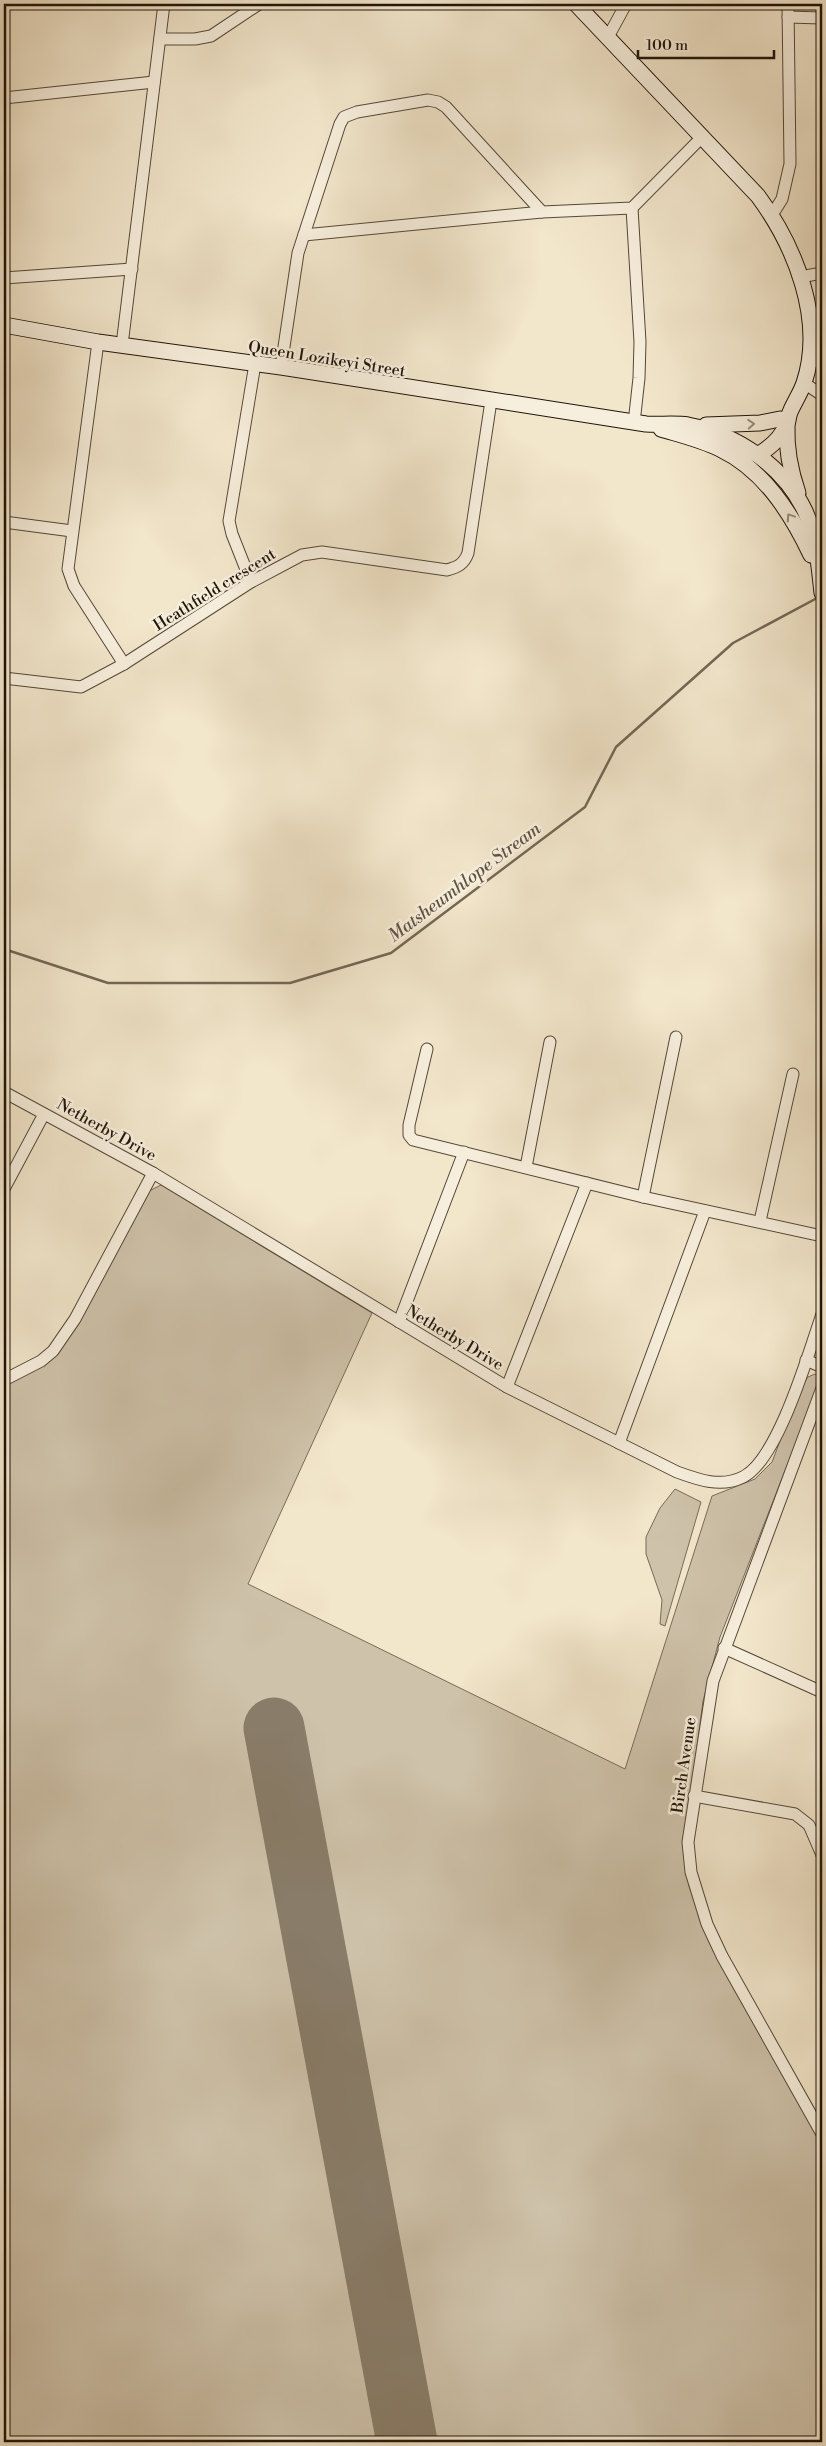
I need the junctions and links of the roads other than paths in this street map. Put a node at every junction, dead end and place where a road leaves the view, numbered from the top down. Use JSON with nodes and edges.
{"nodes":[{"id":1,"x":164,"y":4,"type":"edge"},
{"id":2,"x":259,"y":4,"type":"edge"},
{"id":3,"x":576,"y":4,"type":"edge"},
{"id":4,"x":626,"y":4,"type":"edge"},
{"id":5,"x":788,"y":4,"type":"edge"},
{"id":6,"x":788,"y":17,"type":"junction"},
{"id":7,"x":822,"y":18,"type":"edge"},
{"id":8,"x":608,"y":37,"type":"junction"},
{"id":9,"x":160,"y":39,"type":"junction"},
{"id":10,"x":154,"y":82,"type":"junction"},
{"id":11,"x":4,"y":98,"type":"edge"},
{"id":12,"x":703,"y":136,"type":"junction"},
{"id":13,"x":632,"y":208,"type":"junction"},
{"id":14,"x":542,"y":212,"type":"junction"},
{"id":15,"x":772,"y":215,"type":"junction"},
{"id":16,"x":304,"y":235,"type":"junction"},
{"id":17,"x":132,"y":269,"type":"junction"},
{"id":18,"x":822,"y":273,"type":"edge"},
{"id":19,"x":800,"y":277,"type":"junction"},
{"id":20,"x":4,"y":278,"type":"edge"},
{"id":21,"x":4,"y":325,"type":"edge"},
{"id":22,"x":98,"y":342,"type":"junction"},
{"id":23,"x":122,"y":345,"type":"junction"},
{"id":24,"x":255,"y":364,"type":"junction"},
{"id":25,"x":281,"y":367,"type":"junction"},
{"id":26,"x":804,"y":383,"type":"junction"},
{"id":27,"x":822,"y":395,"type":"edge"},
{"id":28,"x":490,"y":401,"type":"junction"},
{"id":29,"x":786,"y":418,"type":"junction"},
{"id":30,"x":640,"y":424,"type":"junction"},
{"id":31,"x":687,"y":425,"type":"junction"},
{"id":32,"x":721,"y":449,"type":"junction"},
{"id":33,"x":759,"y":454,"type":"junction"},
{"id":34,"x":768,"y":488,"type":"junction"},
{"id":35,"x":804,"y":509,"type":"junction"},
{"id":36,"x":4,"y":522,"type":"edge"},
{"id":37,"x":72,"y":532,"type":"junction"},
{"id":38,"x":820,"y":576,"type":"junction"},
{"id":39,"x":251,"y":582,"type":"junction"},
{"id":40,"x":822,"y":593,"type":"edge"},
{"id":41,"x":124,"y":664,"type":"junction"},
{"id":42,"x":4,"y":678,"type":"edge"},
{"id":43,"x":676,"y":1037,"type":"dead end"},
{"id":44,"x":550,"y":1042,"type":"dead end"},
{"id":45,"x":427,"y":1049,"type":"dead end"},
{"id":46,"x":793,"y":1074,"type":"dead end"},
{"id":47,"x":4,"y":1092,"type":"edge"},
{"id":48,"x":44,"y":1114,"type":"junction"},
{"id":49,"x":464,"y":1152,"type":"junction"},
{"id":50,"x":526,"y":1167,"type":"junction"},
{"id":51,"x":154,"y":1173,"type":"junction"},
{"id":52,"x":587,"y":1183,"type":"junction"},
{"id":53,"x":4,"y":1189,"type":"edge"},
{"id":54,"x":643,"y":1197,"type":"junction"},
{"id":55,"x":706,"y":1210,"type":"junction"},
{"id":56,"x":760,"y":1221,"type":"junction"},
{"id":57,"x":822,"y":1236,"type":"edge"},
{"id":58,"x":822,"y":1314,"type":"edge"},
{"id":59,"x":399,"y":1322,"type":"junction"},
{"id":60,"x":806,"y":1360,"type":"junction"},
{"id":61,"x":822,"y":1368,"type":"edge"},
{"id":62,"x":4,"y":1380,"type":"edge"},
{"id":63,"x":507,"y":1387,"type":"junction"},
{"id":64,"x":822,"y":1388,"type":"edge"},
{"id":65,"x":618,"y":1443,"type":"junction"},
{"id":66,"x":724,"y":1648,"type":"junction"},
{"id":67,"x":822,"y":1692,"type":"edge"},
{"id":68,"x":694,"y":1796,"type":"junction"},
{"id":69,"x":822,"y":1855,"type":"edge"},
{"id":70,"x":822,"y":2134,"type":"edge"}],
"edges":[{"from":1,"to":9,"type":"street"},
{"from":2,"to":9,"type":"street"},
{"from":3,"to":8,"type":"main road"},
{"from":4,"to":8,"type":"street"},
{"from":5,"to":6,"type":"street"},
{"from":6,"to":7,"type":"street"},
{"from":6,"to":15,"type":"street"},
{"from":8,"to":12,"type":"main road"},
{"from":9,"to":10,"type":"street"},
{"from":10,"to":11,"type":"street"},
{"from":10,"to":17,"type":"street"},
{"from":12,"to":13,"type":"street"},
{"from":12,"to":15,"type":"main road"},
{"from":13,"to":14,"type":"street"},
{"from":13,"to":30,"type":"street"},
{"from":14,"to":16,"type":"street"},
{"from":14,"to":16,"type":"street"},
{"from":15,"to":19,"type":"main road"},
{"from":16,"to":25,"type":"street"},
{"from":17,"to":20,"type":"street"},
{"from":17,"to":23,"type":"street"},
{"from":18,"to":19,"type":"street"},
{"from":19,"to":26,"type":"main road"},
{"from":21,"to":22,"type":"main road","name":"Queen Lozikeyi Street"},
{"from":22,"to":23,"type":"main road","name":"Queen Lozikeyi Street"},
{"from":22,"to":37,"type":"street"},
{"from":23,"to":24,"type":"main road","name":"Queen Lozikeyi Street"},
{"from":24,"to":25,"type":"main road","name":"Queen Lozikeyi Street"},
{"from":24,"to":39,"type":"street"},
{"from":25,"to":28,"type":"main road","name":"Queen Lozikeyi Street"},
{"from":26,"to":27,"type":"street"},
{"from":26,"to":29,"type":"main road"},
{"from":28,"to":30,"type":"main road","name":"Queen Lozikeyi Street"},
{"from":28,"to":39,"type":"street","name":"Heathfield crescent"},
{"from":31,"to":29,"type":"main road","one_way":true},
{"from":29,"to":33,"type":"main road"},
{"from":29,"to":35,"type":"main road"},
{"from":30,"to":31,"type":"main road","name":"Queen Lozikeyi Street"},
{"from":30,"to":32,"type":"main road","name":"Queen Lozikeyi Street"},
{"from":31,"to":33,"type":"main road","name":"Queen Lozikeyi Street"},
{"from":32,"to":33,"type":"main road"},
{"from":32,"to":34,"type":"main road","name":"Queen Lozikeyi Street"},
{"from":33,"to":34,"type":"main road"},
{"from":33,"to":35,"type":"main road","name":"Queen Lozikeyi Street"},
{"from":38,"to":34,"type":"main road","name":"Queen Lozikeyi Street","one_way":true},
{"from":35,"to":38,"type":"main road","name":"Queen Lozikeyi Street"},
{"from":36,"to":37,"type":"street"},
{"from":37,"to":41,"type":"street"},
{"from":38,"to":40,"type":"main road","name":"Queen Lozikeyi Street"},
{"from":39,"to":41,"type":"street","name":"Heathfield crescent"},
{"from":41,"to":42,"type":"street","name":"Heathfield crescent"},
{"from":43,"to":54,"type":"street"},
{"from":44,"to":50,"type":"street"},
{"from":45,"to":49,"type":"street"},
{"from":46,"to":56,"type":"street"},
{"from":47,"to":48,"type":"street","name":"Netherby Drive"},
{"from":48,"to":51,"type":"street","name":"Netherby Drive"},
{"from":48,"to":53,"type":"street"},
{"from":49,"to":50,"type":"street"},
{"from":49,"to":59,"type":"street"},
{"from":50,"to":52,"type":"street"},
{"from":51,"to":59,"type":"street","name":"Netherby Drive"},
{"from":51,"to":62,"type":"street"},
{"from":52,"to":54,"type":"street"},
{"from":52,"to":63,"type":"street"},
{"from":54,"to":55,"type":"street"},
{"from":55,"to":56,"type":"street"},
{"from":55,"to":65,"type":"street"},
{"from":56,"to":57,"type":"street"},
{"from":58,"to":60,"type":"street","name":"Netherby Drive"},
{"from":59,"to":63,"type":"street","name":"Netherby Drive"},
{"from":60,"to":61,"type":"street"},
{"from":60,"to":65,"type":"street","name":"Netherby Drive"},
{"from":63,"to":65,"type":"street","name":"Netherby Drive"},
{"from":64,"to":66,"type":"street","name":"Birch Avenue"},
{"from":66,"to":67,"type":"street"},
{"from":66,"to":68,"type":"street","name":"Birch Avenue"},
{"from":68,"to":69,"type":"street"},
{"from":68,"to":70,"type":"street","name":"Birch Avenue"}]}
